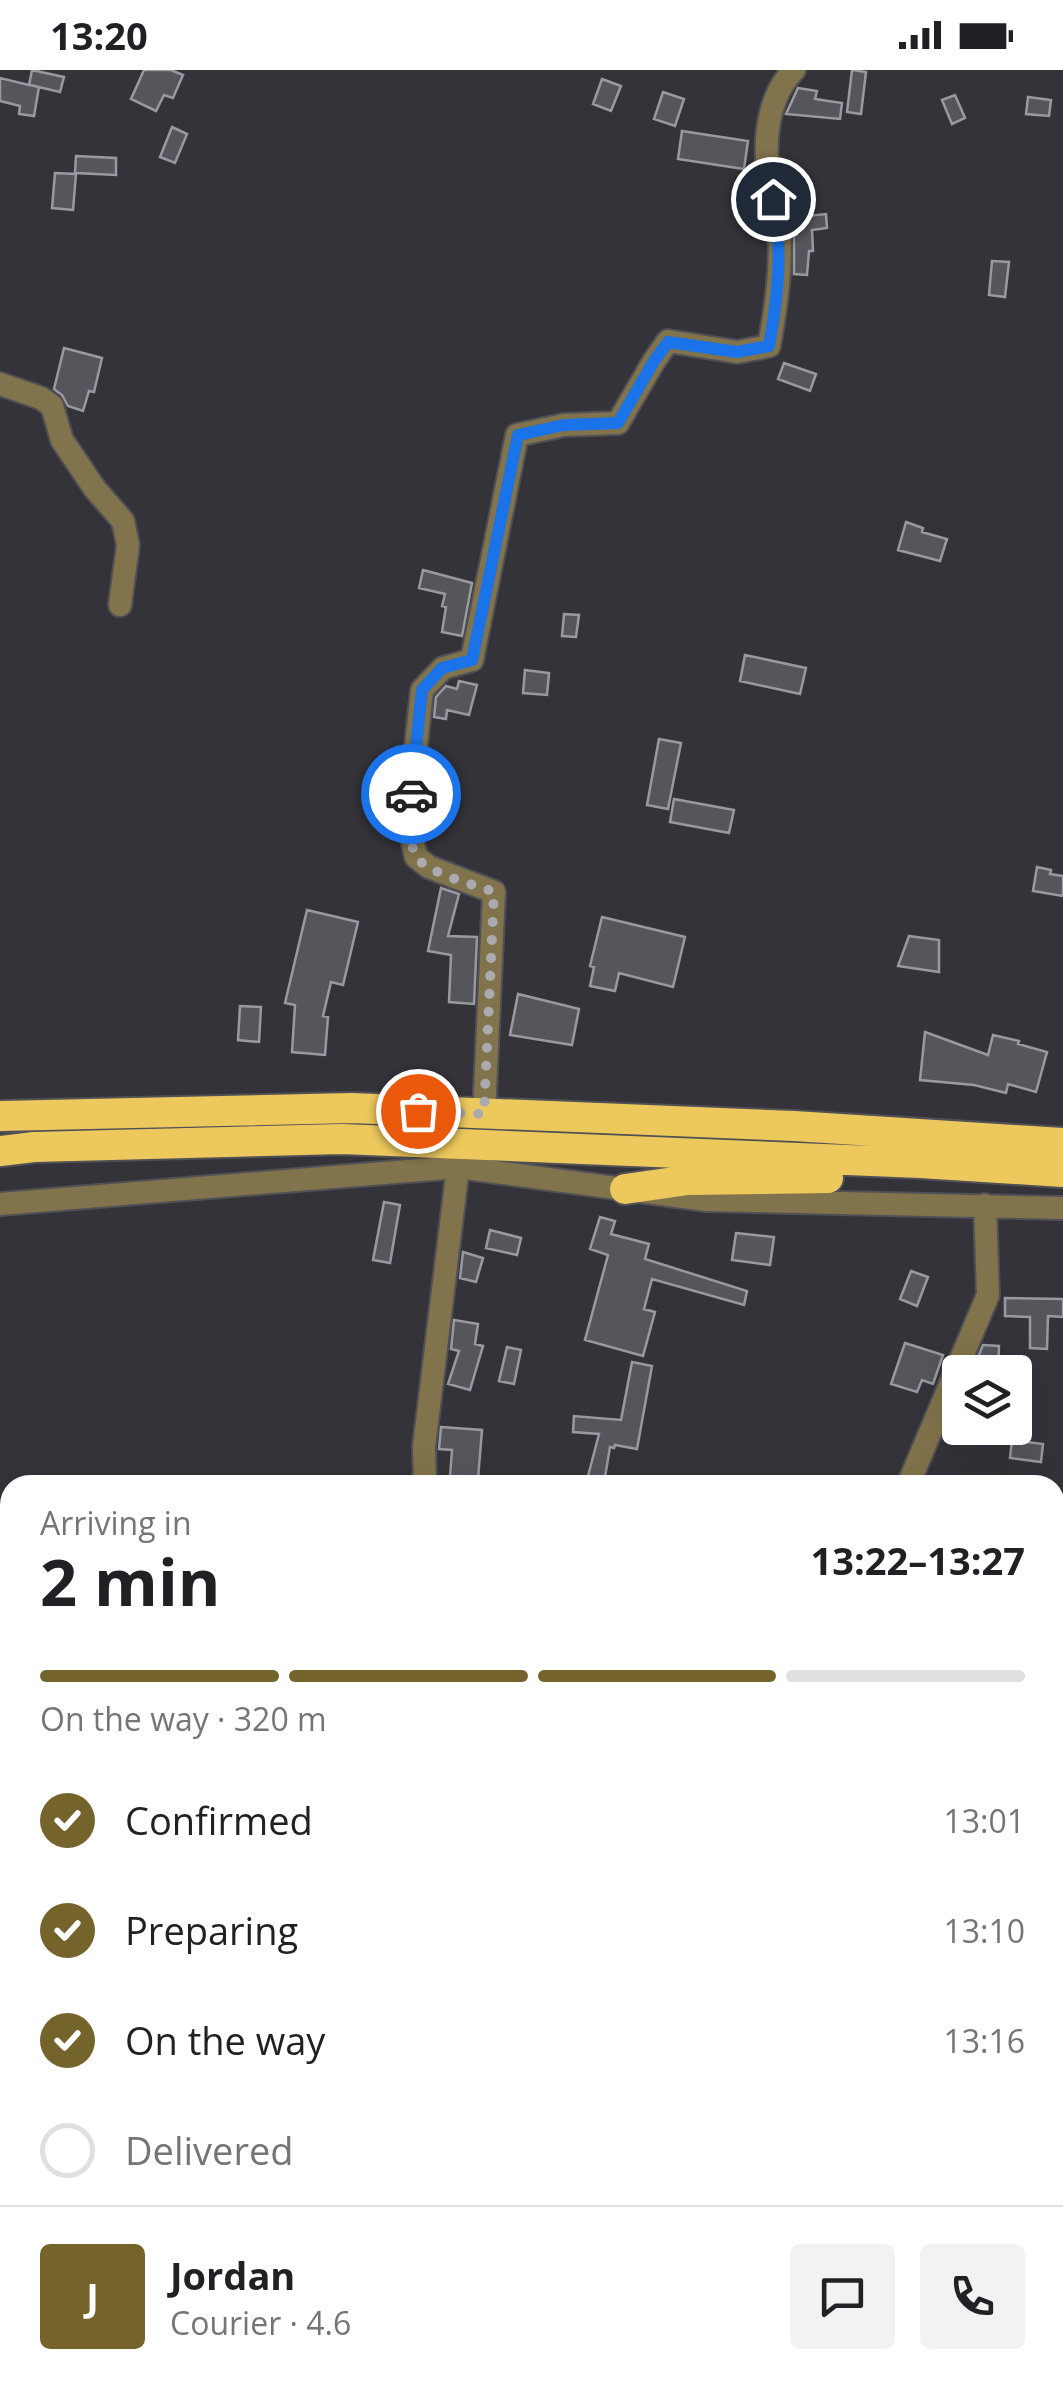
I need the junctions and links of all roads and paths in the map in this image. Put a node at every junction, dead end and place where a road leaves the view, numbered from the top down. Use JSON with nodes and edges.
{"nodes":[{"id":1,"x":794,"y":70,"type":"edge"},
{"id":2,"x":0,"y":384,"type":"edge"},
{"id":3,"x":120,"y":604,"type":"dead end"},
{"id":4,"x":484,"y":1114,"type":"junction"},
{"id":5,"x":0,"y":1116,"type":"edge"},
{"id":6,"x":1063,"y":1143,"type":"edge"},
{"id":7,"x":0,"y":1151,"type":"edge"},
{"id":8,"x":920,"y":1163,"type":"junction"},
{"id":9,"x":458,"y":1167,"type":"junction"},
{"id":10,"x":1063,"y":1172,"type":"edge"},
{"id":11,"x":625,"y":1189,"type":"junction"},
{"id":12,"x":0,"y":1204,"type":"edge"},
{"id":13,"x":984,"y":1205,"type":"junction"},
{"id":14,"x":1063,"y":1208,"type":"edge"},
{"id":15,"x":425,"y":1475,"type":"edge"},
{"id":16,"x":912,"y":1475,"type":"edge"}],
"edges":[{"from":1,"to":4,"type":"street"},
{"from":2,"to":3,"type":"street"},
{"from":4,"to":5,"type":"highway"},
{"from":4,"to":6,"type":"highway"},
{"from":7,"to":8,"type":"highway"},
{"from":8,"to":10,"type":"highway"},
{"from":8,"to":11,"type":"highway"},
{"from":9,"to":11,"type":"street"},
{"from":9,"to":12,"type":"street"},
{"from":9,"to":15,"type":"street"},
{"from":11,"to":13,"type":"street"},
{"from":13,"to":14,"type":"street"},
{"from":13,"to":16,"type":"street"}]}
